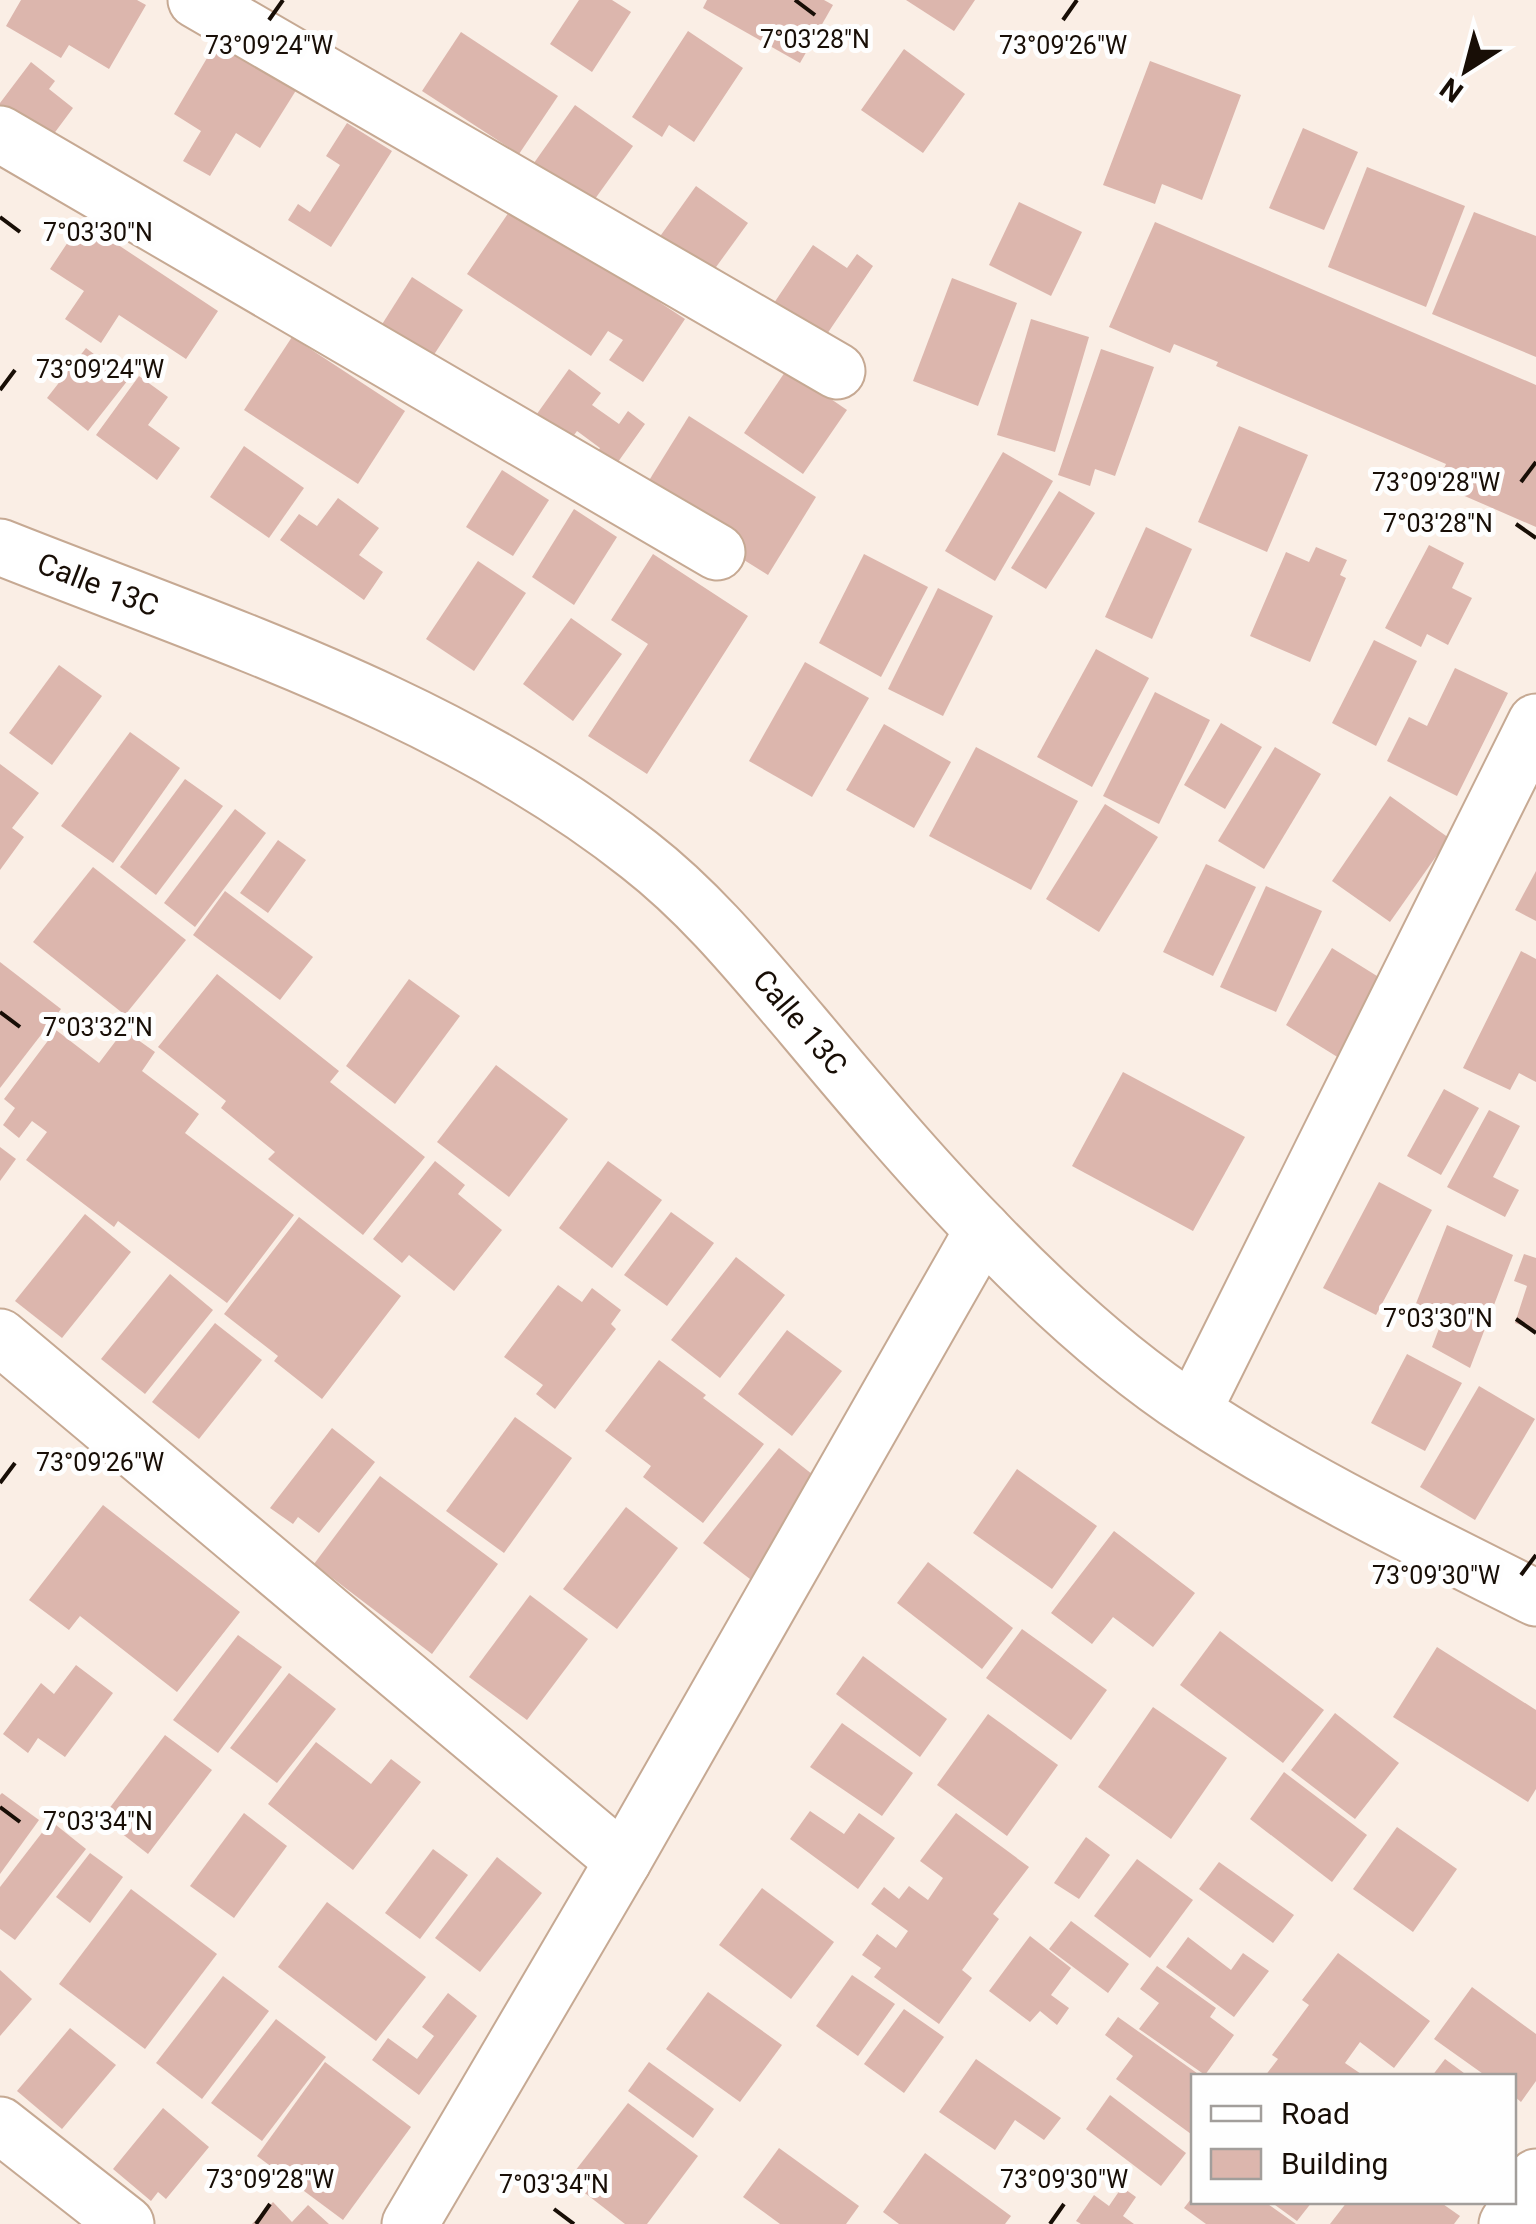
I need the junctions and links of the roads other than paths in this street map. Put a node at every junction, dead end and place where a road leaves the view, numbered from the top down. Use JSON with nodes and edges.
{"nodes":[{"id":1,"x":196,"y":0,"type":"edge"},
{"id":2,"x":0,"y":134,"type":"edge"},
{"id":3,"x":837,"y":372,"type":"dead end"},
{"id":4,"x":0,"y":547,"type":"edge"},
{"id":5,"x":718,"y":552,"type":"dead end"},
{"id":6,"x":1536,"y":722,"type":"edge"},
{"id":7,"x":983,"y":1230,"type":"junction"},
{"id":8,"x":0,"y":1337,"type":"edge"},
{"id":9,"x":1193,"y":1411,"type":"junction"},
{"id":10,"x":1536,"y":1598,"type":"edge"},
{"id":11,"x":623,"y":1861,"type":"junction"},
{"id":12,"x":0,"y":2126,"type":"edge"},
{"id":13,"x":1536,"y":2177,"type":"edge"},
{"id":14,"x":126,"y":2224,"type":"edge"},
{"id":15,"x":410,"y":2224,"type":"edge"},
{"id":16,"x":1507,"y":2224,"type":"edge"}],
"edges":[{"from":1,"to":3,"type":"street"},
{"from":2,"to":5,"type":"street"},
{"from":4,"to":7,"type":"street","name":"Calle 13C"},
{"from":6,"to":9,"type":"street"},
{"from":7,"to":9,"type":"street","name":"Calle 13C"},
{"from":7,"to":11,"type":"street"},
{"from":8,"to":11,"type":"street"},
{"from":9,"to":10,"type":"street","name":"Calle 13C"},
{"from":11,"to":15,"type":"street"},
{"from":12,"to":14,"type":"street"},
{"from":13,"to":16,"type":"street"}]}
